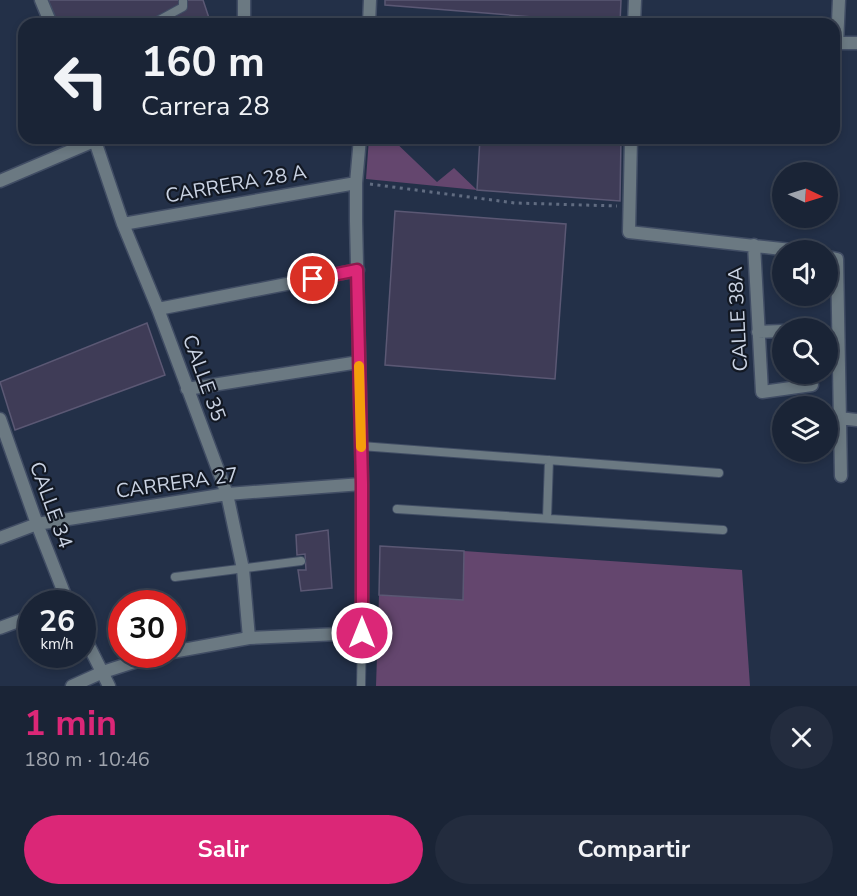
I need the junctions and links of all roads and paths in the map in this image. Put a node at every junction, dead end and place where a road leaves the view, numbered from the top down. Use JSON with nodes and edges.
{"nodes":[{"id":1,"x":41,"y":0,"type":"edge"},
{"id":2,"x":183,"y":0,"type":"edge"},
{"id":3,"x":244,"y":0,"type":"edge"},
{"id":4,"x":370,"y":0,"type":"edge"},
{"id":5,"x":635,"y":0,"type":"edge"},
{"id":6,"x":839,"y":0,"type":"edge"},
{"id":7,"x":48,"y":18,"type":"edge"},
{"id":8,"x":163,"y":18,"type":"edge"},
{"id":9,"x":244,"y":18,"type":"edge"},
{"id":10,"x":369,"y":18,"type":"edge"},
{"id":11,"x":634,"y":18,"type":"edge"},
{"id":12,"x":837,"y":18,"type":"edge"},
{"id":13,"x":857,"y":43,"type":"edge"},
{"id":14,"x":840,"y":44,"type":"edge"},
{"id":15,"x":85,"y":144,"type":"edge"},
{"id":16,"x":99,"y":144,"type":"edge"},
{"id":17,"x":359,"y":144,"type":"edge"},
{"id":18,"x":631,"y":144,"type":"edge"},
{"id":19,"x":0,"y":181,"type":"edge"},
{"id":20,"x":356,"y":183,"type":"junction"},
{"id":21,"x":628,"y":207,"type":"junction"},
{"id":22,"x":123,"y":224,"type":"junction"},
{"id":23,"x":754,"y":245,"type":"junction"},
{"id":24,"x":772,"y":248,"type":"edge"},
{"id":25,"x":357,"y":270,"type":"junction"},
{"id":26,"x":834,"y":306,"type":"edge"},
{"id":27,"x":158,"y":309,"type":"junction"},
{"id":28,"x":772,"y":331,"type":"edge"},
{"id":29,"x":758,"y":332,"type":"junction"},
{"id":30,"x":359,"y":362,"type":"junction"},
{"id":31,"x":812,"y":385,"type":"dead end"},
{"id":32,"x":187,"y":389,"type":"junction"},
{"id":33,"x":839,"y":418,"type":"junction"},
{"id":34,"x":0,"y":419,"type":"edge"},
{"id":35,"x":857,"y":420,"type":"edge"},
{"id":36,"x":4,"y":446,"type":"edge"},
{"id":37,"x":361,"y":447,"type":"junction"},
{"id":38,"x":549,"y":460,"type":"junction"},
{"id":39,"x":720,"y":473,"type":"dead end"},
{"id":40,"x":841,"y":476,"type":"dead end"},
{"id":41,"x":362,"y":484,"type":"junction"},
{"id":42,"x":226,"y":494,"type":"junction"},
{"id":43,"x":397,"y":509,"type":"dead end"},
{"id":44,"x":547,"y":518,"type":"junction"},
{"id":45,"x":37,"y":524,"type":"junction"},
{"id":46,"x":723,"y":530,"type":"dead end"},
{"id":47,"x":0,"y":538,"type":"edge"},
{"id":48,"x":301,"y":561,"type":"dead end"},
{"id":49,"x":243,"y":569,"type":"junction"},
{"id":50,"x":175,"y":577,"type":"dead end"},
{"id":51,"x":62,"y":590,"type":"edge"},
{"id":52,"x":18,"y":621,"type":"edge"},
{"id":53,"x":0,"y":628,"type":"edge"},
{"id":54,"x":362,"y":633,"type":"junction"},
{"id":55,"x":249,"y":638,"type":"junction"},
{"id":56,"x":186,"y":649,"type":"edge"},
{"id":57,"x":96,"y":659,"type":"edge"},
{"id":58,"x":115,"y":668,"type":"edge"},
{"id":59,"x":103,"y":672,"type":"junction"},
{"id":60,"x":72,"y":686,"type":"edge"},
{"id":61,"x":109,"y":686,"type":"edge"},
{"id":62,"x":361,"y":686,"type":"edge"}],
"edges":[{"from":1,"to":7,"type":"street"},
{"from":2,"to":8,"type":"lane"},
{"from":3,"to":9,"type":"street"},
{"from":4,"to":10,"type":"street"},
{"from":5,"to":11,"type":"street"},
{"from":6,"to":12,"type":"street"},
{"from":13,"to":14,"type":"street"},
{"from":15,"to":19,"type":"street"},
{"from":16,"to":22,"type":"street","name":"CALLE 35"},
{"from":17,"to":20,"type":"street"},
{"from":18,"to":21,"type":"street"},
{"from":20,"to":21,"type":"path"},
{"from":20,"to":22,"type":"street","name":"CARRERA 28 A"},
{"from":20,"to":25,"type":"street"},
{"from":21,"to":23,"type":"street"},
{"from":22,"to":27,"type":"street","name":"CALLE 35"},
{"from":23,"to":24,"type":"street"},
{"from":23,"to":29,"type":"street","name":"CALLE 38A"},
{"from":25,"to":27,"type":"street"},
{"from":25,"to":30,"type":"street"},
{"from":26,"to":33,"type":"street"},
{"from":27,"to":32,"type":"street","name":"CALLE 35"},
{"from":28,"to":29,"type":"street"},
{"from":29,"to":31,"type":"street","name":"CALLE 38A"},
{"from":30,"to":32,"type":"street"},
{"from":30,"to":37,"type":"street"},
{"from":32,"to":42,"type":"street","name":"CALLE 35"},
{"from":33,"to":35,"type":"street"},
{"from":33,"to":40,"type":"street"},
{"from":34,"to":36,"type":"street","name":"CALLE 34"},
{"from":36,"to":45,"type":"street","name":"CALLE 34"},
{"from":37,"to":38,"type":"lane"},
{"from":37,"to":41,"type":"street"},
{"from":38,"to":39,"type":"lane"},
{"from":38,"to":44,"type":"lane"},
{"from":41,"to":42,"type":"street","name":"CARRERA 27"},
{"from":41,"to":54,"type":"street"},
{"from":42,"to":45,"type":"street","name":"CARRERA 27"},
{"from":42,"to":49,"type":"street","name":"CALLE 35"},
{"from":43,"to":44,"type":"lane"},
{"from":44,"to":46,"type":"lane"},
{"from":45,"to":47,"type":"street","name":"CARRERA 27"},
{"from":45,"to":51,"type":"street","name":"CALLE 34"},
{"from":48,"to":49,"type":"lane"},
{"from":49,"to":50,"type":"lane"},
{"from":49,"to":55,"type":"street","name":"CALLE 35"},
{"from":52,"to":53,"type":"street"},
{"from":54,"to":55,"type":"street"},
{"from":54,"to":62,"type":"lane"},
{"from":55,"to":56,"type":"street"},
{"from":57,"to":59,"type":"street"},
{"from":58,"to":59,"type":"street"},
{"from":59,"to":60,"type":"street"},
{"from":59,"to":61,"type":"street"}]}
